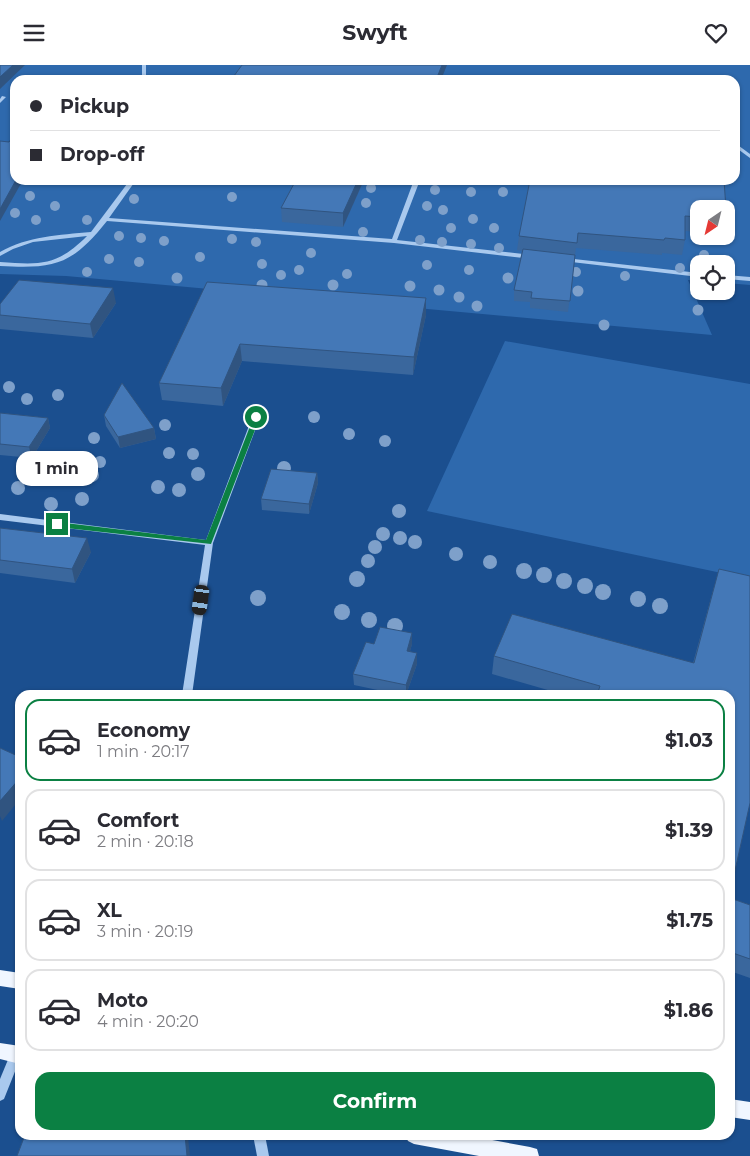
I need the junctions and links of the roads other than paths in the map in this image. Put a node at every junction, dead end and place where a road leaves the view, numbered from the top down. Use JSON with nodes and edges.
{"nodes":[{"id":1,"x":740,"y":147,"type":"edge"},
{"id":2,"x":750,"y":156,"type":"edge"},
{"id":3,"x":130,"y":185,"type":"edge"},
{"id":4,"x":415,"y":185,"type":"edge"},
{"id":5,"x":106,"y":219,"type":"junction"},
{"id":6,"x":91,"y":234,"type":"junction"},
{"id":7,"x":394,"y":241,"type":"junction"},
{"id":8,"x":0,"y":254,"type":"edge"},
{"id":9,"x":540,"y":257,"type":"edge"},
{"id":10,"x":559,"y":260,"type":"edge"},
{"id":11,"x":0,"y":264,"type":"edge"},
{"id":12,"x":690,"y":274,"type":"edge"},
{"id":13,"x":735,"y":278,"type":"edge"},
{"id":14,"x":750,"y":279,"type":"edge"},
{"id":15,"x":256,"y":417,"type":"dead end"},
{"id":16,"x":0,"y":517,"type":"edge"},
{"id":17,"x":209,"y":543,"type":"junction"},
{"id":18,"x":188,"y":690,"type":"edge"},
{"id":19,"x":0,"y":977,"type":"edge"},
{"id":20,"x":15,"y":980,"type":"edge"},
{"id":21,"x":12,"y":1053,"type":"edge"},
{"id":22,"x":0,"y":1095,"type":"edge"},
{"id":23,"x":735,"y":1109,"type":"edge"},
{"id":24,"x":750,"y":1111,"type":"edge"},
{"id":25,"x":260,"y":1140,"type":"edge"},
{"id":26,"x":442,"y":1140,"type":"edge"},
{"id":27,"x":263,"y":1156,"type":"edge"},
{"id":28,"x":530,"y":1156,"type":"edge"}],
"edges":[{"from":1,"to":2,"type":"street"},
{"from":3,"to":5,"type":"street"},
{"from":4,"to":7,"type":"lane"},
{"from":5,"to":6,"type":"street"},
{"from":5,"to":7,"type":"street"},
{"from":6,"to":8,"type":"street"},
{"from":6,"to":11,"type":"street"},
{"from":7,"to":9,"type":"street"},
{"from":10,"to":12,"type":"street"},
{"from":13,"to":14,"type":"street"},
{"from":15,"to":17,"type":"street"},
{"from":16,"to":17,"type":"street"},
{"from":17,"to":18,"type":"street"},
{"from":19,"to":20,"type":"main road"},
{"from":21,"to":22,"type":"street"},
{"from":23,"to":24,"type":"main road"},
{"from":25,"to":27,"type":"street"},
{"from":26,"to":28,"type":"main road"}]}
